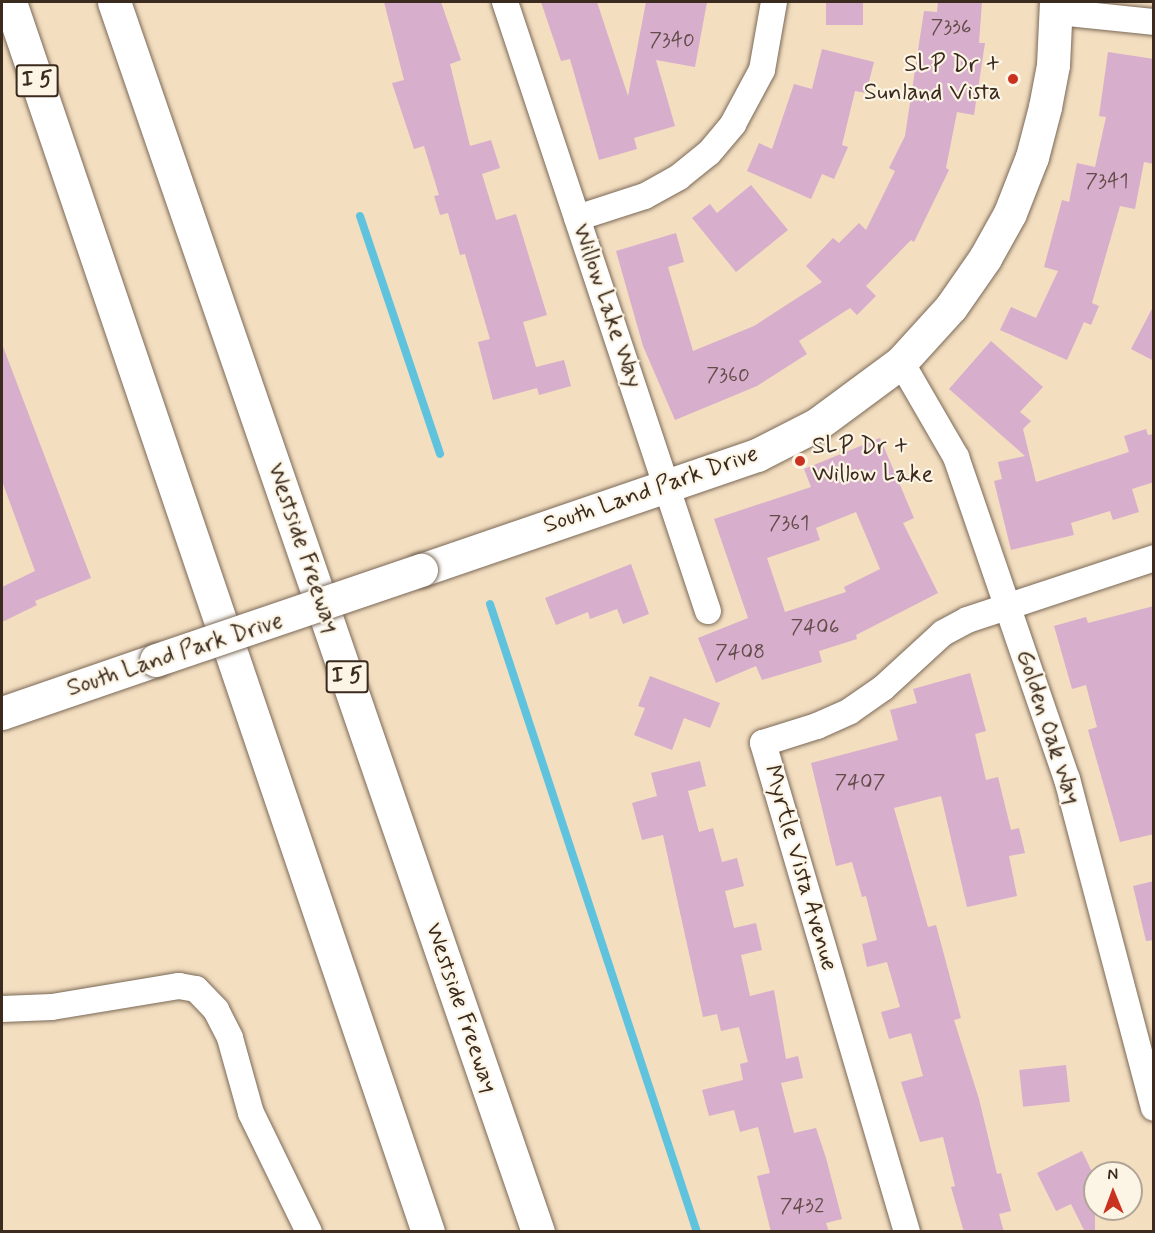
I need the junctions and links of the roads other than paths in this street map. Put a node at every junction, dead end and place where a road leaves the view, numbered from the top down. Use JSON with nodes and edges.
{"nodes":[{"id":1,"x":10,"y":2,"type":"edge"},
{"id":2,"x":114,"y":2,"type":"edge"},
{"id":3,"x":127,"y":2,"type":"edge"},
{"id":4,"x":505,"y":2,"type":"edge"},
{"id":5,"x":774,"y":2,"type":"edge"},
{"id":6,"x":2,"y":5,"type":"edge"},
{"id":7,"x":1056,"y":7,"type":"edge"},
{"id":8,"x":1154,"y":22,"type":"edge"},
{"id":9,"x":156,"y":123,"type":"junction"},
{"id":10,"x":64,"y":161,"type":"junction"},
{"id":11,"x":577,"y":218,"type":"junction"},
{"id":12,"x":901,"y":362,"type":"junction"},
{"id":13,"x":667,"y":486,"type":"junction"},
{"id":14,"x":1154,"y":558,"type":"edge"},
{"id":15,"x":1008,"y":605,"type":"junction"},
{"id":16,"x":708,"y":611,"type":"dead end"},
{"id":17,"x":2,"y":713,"type":"edge"},
{"id":18,"x":2,"y":1009,"type":"edge"},
{"id":19,"x":1154,"y":1108,"type":"edge"},
{"id":20,"x":309,"y":1232,"type":"edge"},
{"id":21,"x":428,"y":1232,"type":"edge"},
{"id":22,"x":537,"y":1232,"type":"edge"},
{"id":23,"x":907,"y":1232,"type":"edge"}],
"edges":[{"from":1,"to":10,"type":"main road","number":"I 5"},
{"from":2,"to":9,"type":"main road","name":"Westside Freeway","number":"I 5"},
{"from":3,"to":9,"type":"main road"},
{"from":4,"to":11,"type":"street","name":"Willow Lake Way"},
{"from":5,"to":11,"type":"street"},
{"from":6,"to":10,"type":"main road"},
{"from":7,"to":8,"type":"street"},
{"from":7,"to":12,"type":"main road","name":"South Land Park Drive"},
{"from":9,"to":22,"type":"main road","name":"Westside Freeway","number":"I 5"},
{"from":10,"to":21,"type":"main road","number":"I 5"},
{"from":11,"to":13,"type":"street","name":"Willow Lake Way"},
{"from":12,"to":13,"type":"main road","name":"South Land Park Drive"},
{"from":12,"to":15,"type":"street","name":"Golden Oak Way"},
{"from":13,"to":16,"type":"street","name":"Willow Lake Way"},
{"from":13,"to":17,"type":"main road","name":"South Land Park Drive","bridge":true},
{"from":14,"to":15,"type":"street"},
{"from":15,"to":19,"type":"street","name":"Golden Oak Way"},
{"from":15,"to":23,"type":"street","name":"Myrtle Vista Avenue"},
{"from":18,"to":20,"type":"street"}]}
